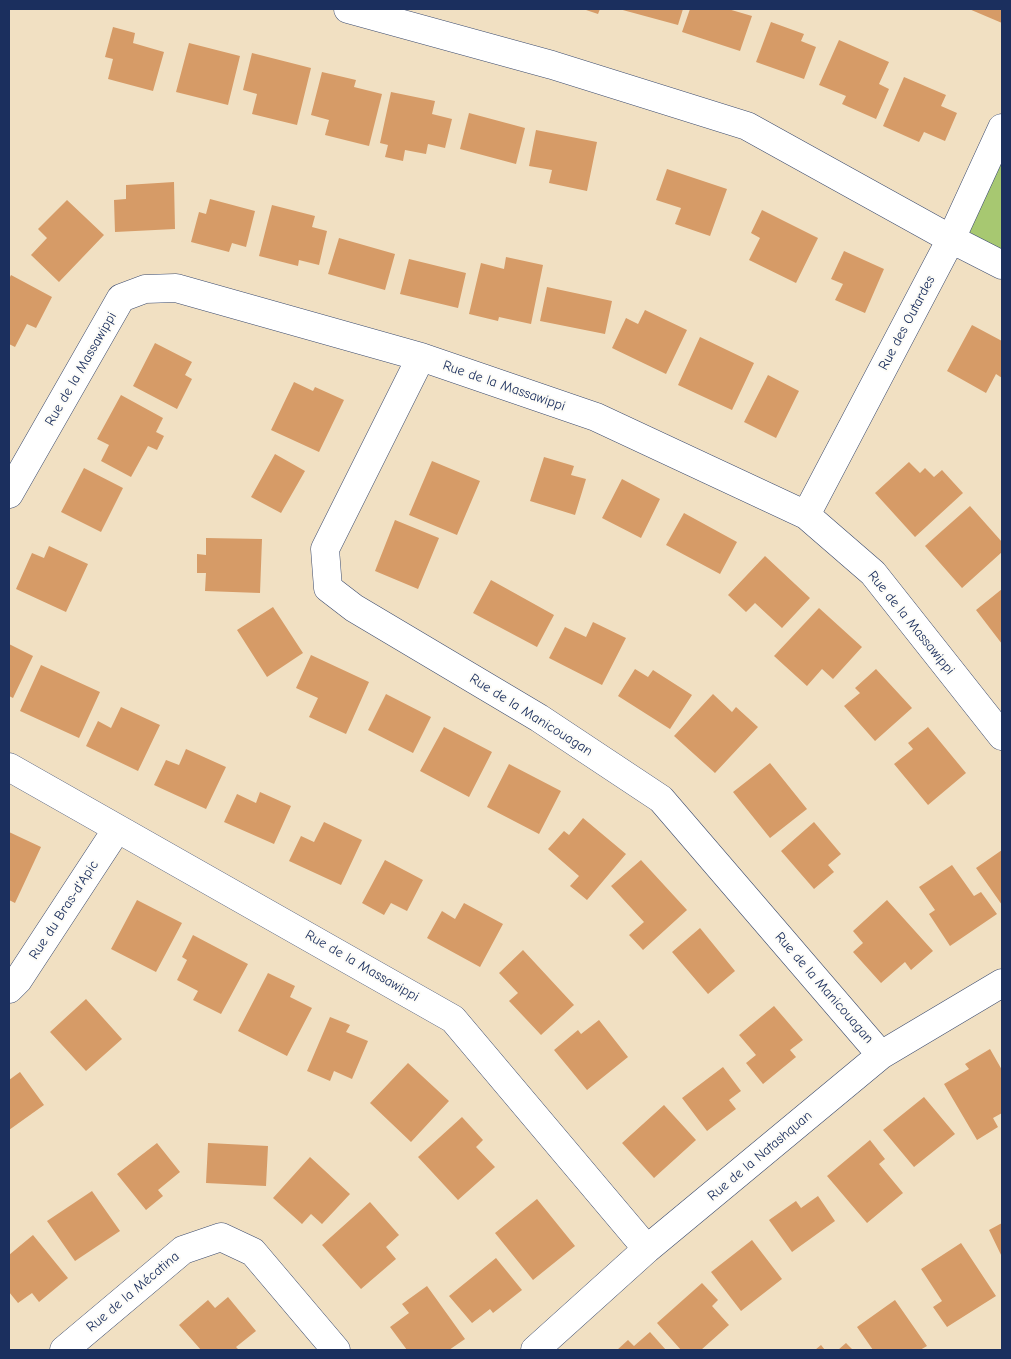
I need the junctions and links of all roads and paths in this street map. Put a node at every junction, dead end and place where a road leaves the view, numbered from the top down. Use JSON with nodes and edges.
{"nodes":[{"id":1,"x":348,"y":9,"type":"edge"},
{"id":2,"x":1002,"y":128,"type":"edge"},
{"id":3,"x":951,"y":240,"type":"junction"},
{"id":4,"x":1002,"y":265,"type":"edge"},
{"id":5,"x":421,"y":357,"type":"junction"},
{"id":6,"x":9,"y":494,"type":"edge"},
{"id":7,"x":806,"y":516,"type":"junction"},
{"id":8,"x":1002,"y":736,"type":"edge"},
{"id":9,"x":9,"y":767,"type":"edge"},
{"id":10,"x":118,"y":829,"type":"junction"},
{"id":11,"x":1002,"y":983,"type":"edge"},
{"id":12,"x":9,"y":989,"type":"edge"},
{"id":13,"x":881,"y":1055,"type":"junction"},
{"id":14,"x":647,"y":1248,"type":"junction"},
{"id":15,"x":64,"y":1350,"type":"edge"},
{"id":16,"x":336,"y":1350,"type":"edge"},
{"id":17,"x":534,"y":1350,"type":"edge"}],
"edges":[{"from":1,"to":3,"type":"street"},
{"from":2,"to":3,"type":"street","name":"Rue des Outardes"},
{"from":3,"to":4,"type":"street"},
{"from":3,"to":7,"type":"street","name":"Rue des Outardes"},
{"from":5,"to":6,"type":"street","name":"Rue de la Massawippi"},
{"from":5,"to":7,"type":"street","name":"Rue de la Massawippi"},
{"from":5,"to":13,"type":"street","name":"Rue de la Manicouagan"},
{"from":7,"to":8,"type":"street","name":"Rue de la Massawippi"},
{"from":9,"to":10,"type":"street","name":"Rue de la Massawippi"},
{"from":10,"to":12,"type":"street","name":"Rue du Bras-d'Apic"},
{"from":10,"to":14,"type":"street","name":"Rue de la Massawippi"},
{"from":11,"to":13,"type":"street","name":"Rue de la Natashquan"},
{"from":13,"to":14,"type":"street","name":"Rue de la Natashquan"},
{"from":14,"to":17,"type":"street","name":"Rue de la Natashquan"},
{"from":15,"to":16,"type":"street","name":"Rue de la Mécatina"}]}
